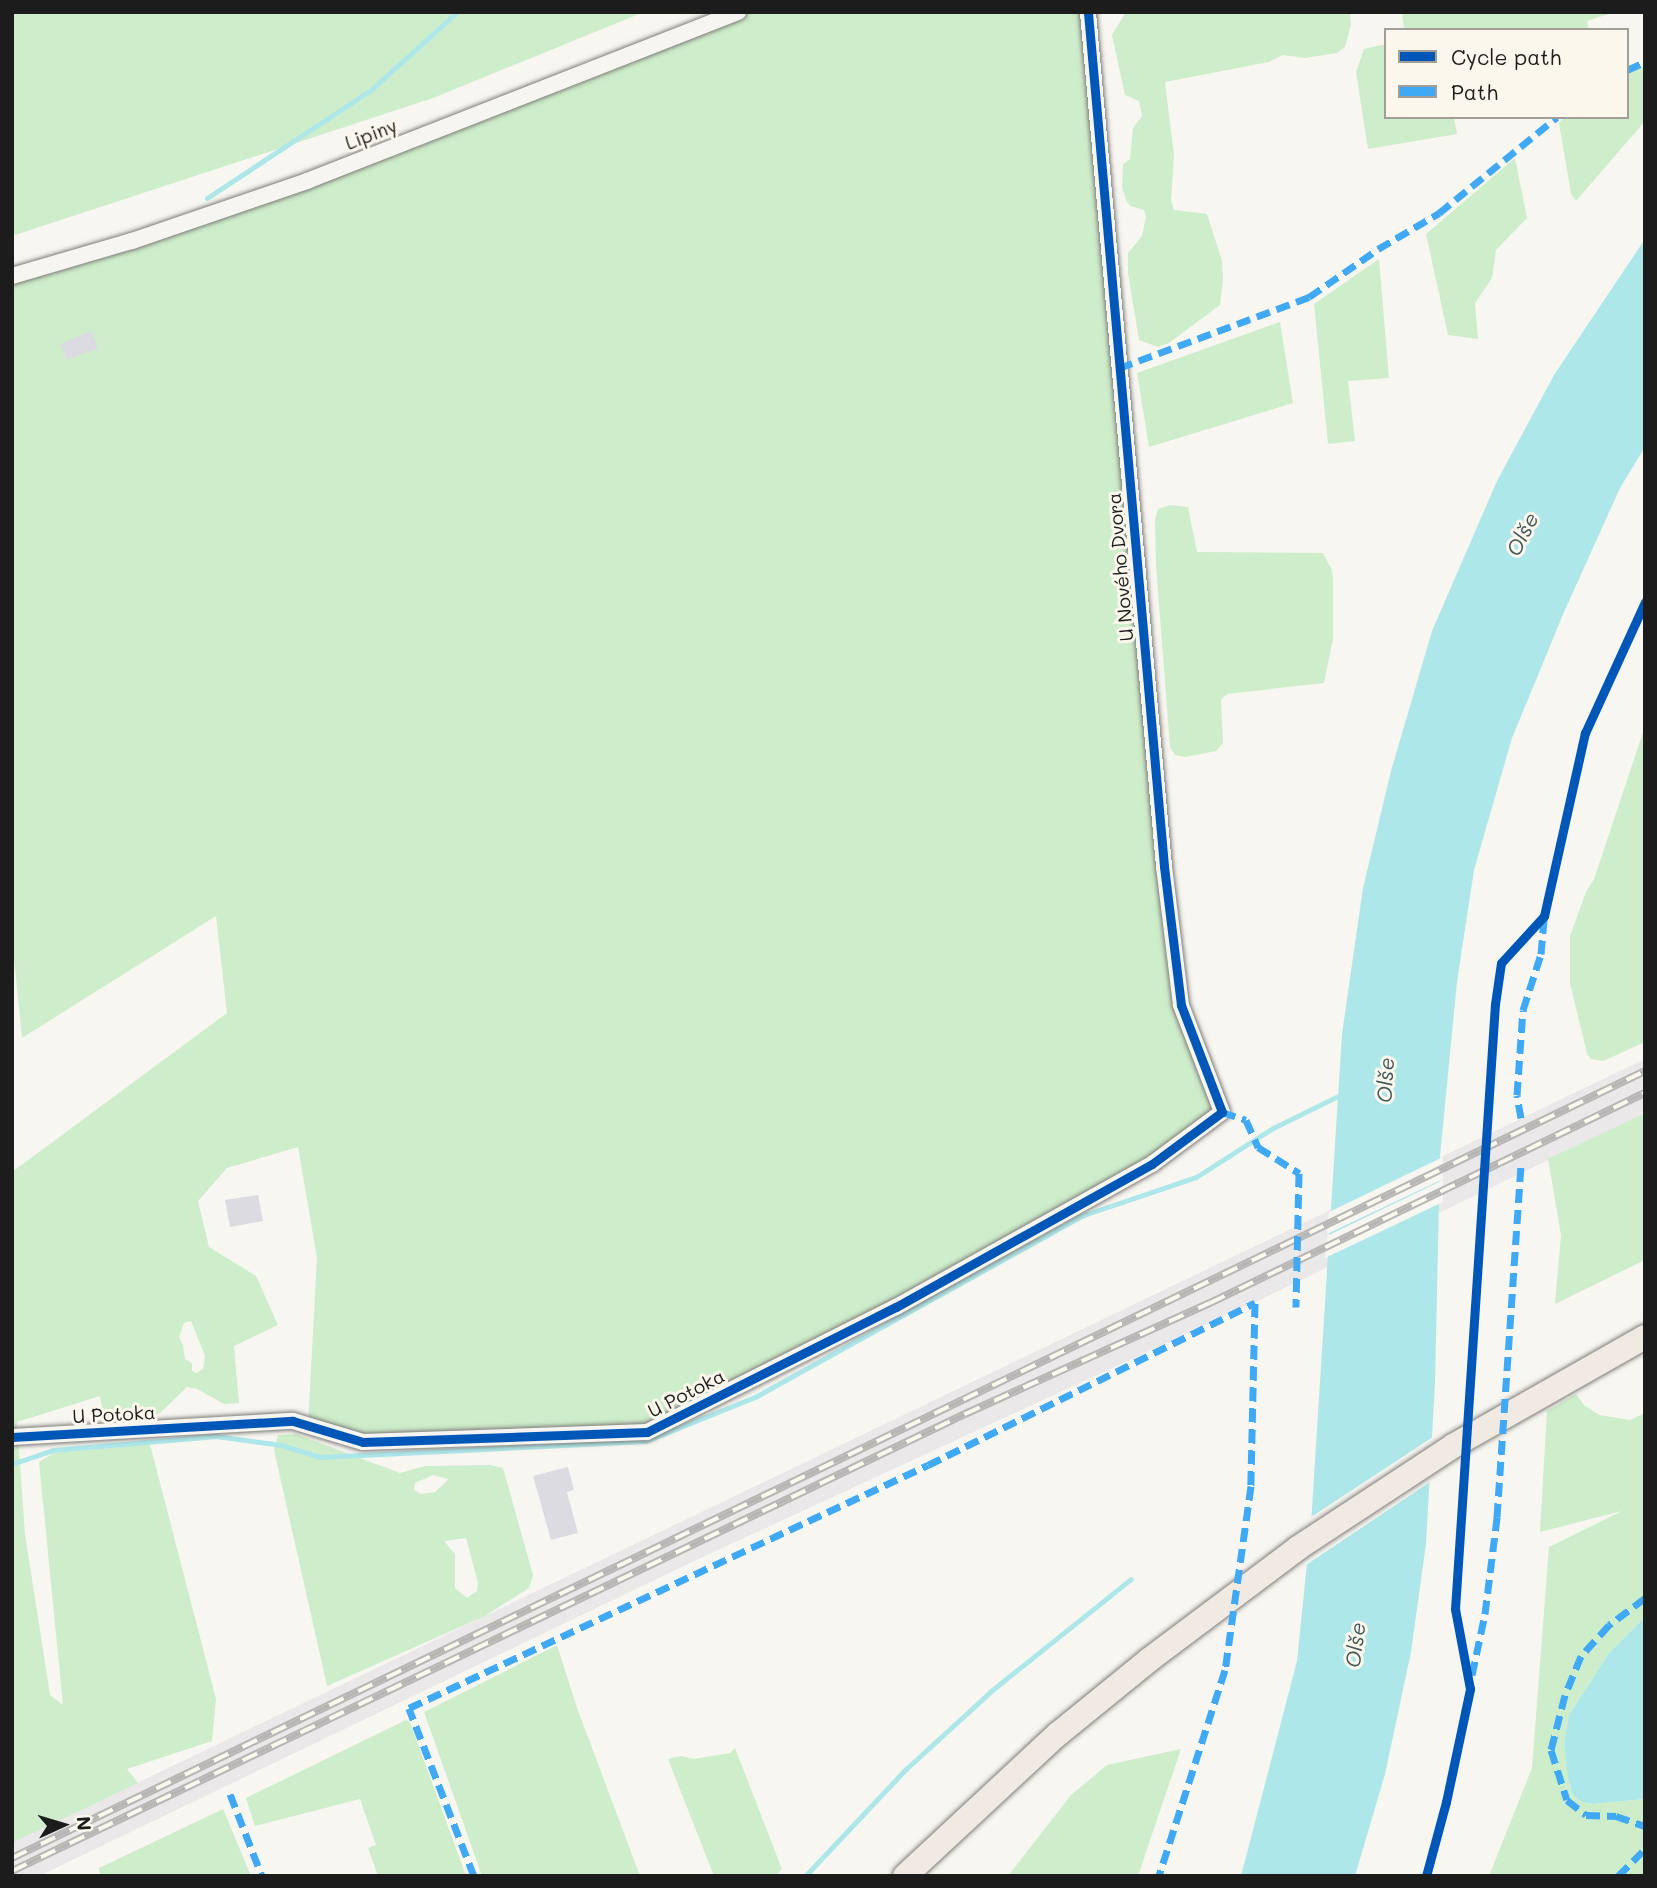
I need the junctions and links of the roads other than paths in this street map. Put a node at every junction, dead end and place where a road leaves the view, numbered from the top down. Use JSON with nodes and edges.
{"nodes":[{"id":1,"x":738,"y":12,"type":"edge"},
{"id":2,"x":1087,"y":12,"type":"edge"},
{"id":3,"x":12,"y":276,"type":"edge"},
{"id":4,"x":1222,"y":1112,"type":"joint"},
{"id":5,"x":1645,"y":1336,"type":"edge"},
{"id":6,"x":12,"y":1437,"type":"edge"},
{"id":7,"x":905,"y":1876,"type":"edge"}],
"edges":[{"from":1,"to":3,"type":"street","name":"Lipiny"},
{"from":2,"to":4,"type":"street","name":"U Nového Dvora"},
{"from":4,"to":6,"type":"street","name":"U Potoka"},
{"from":5,"to":7,"type":"main road"}]}
